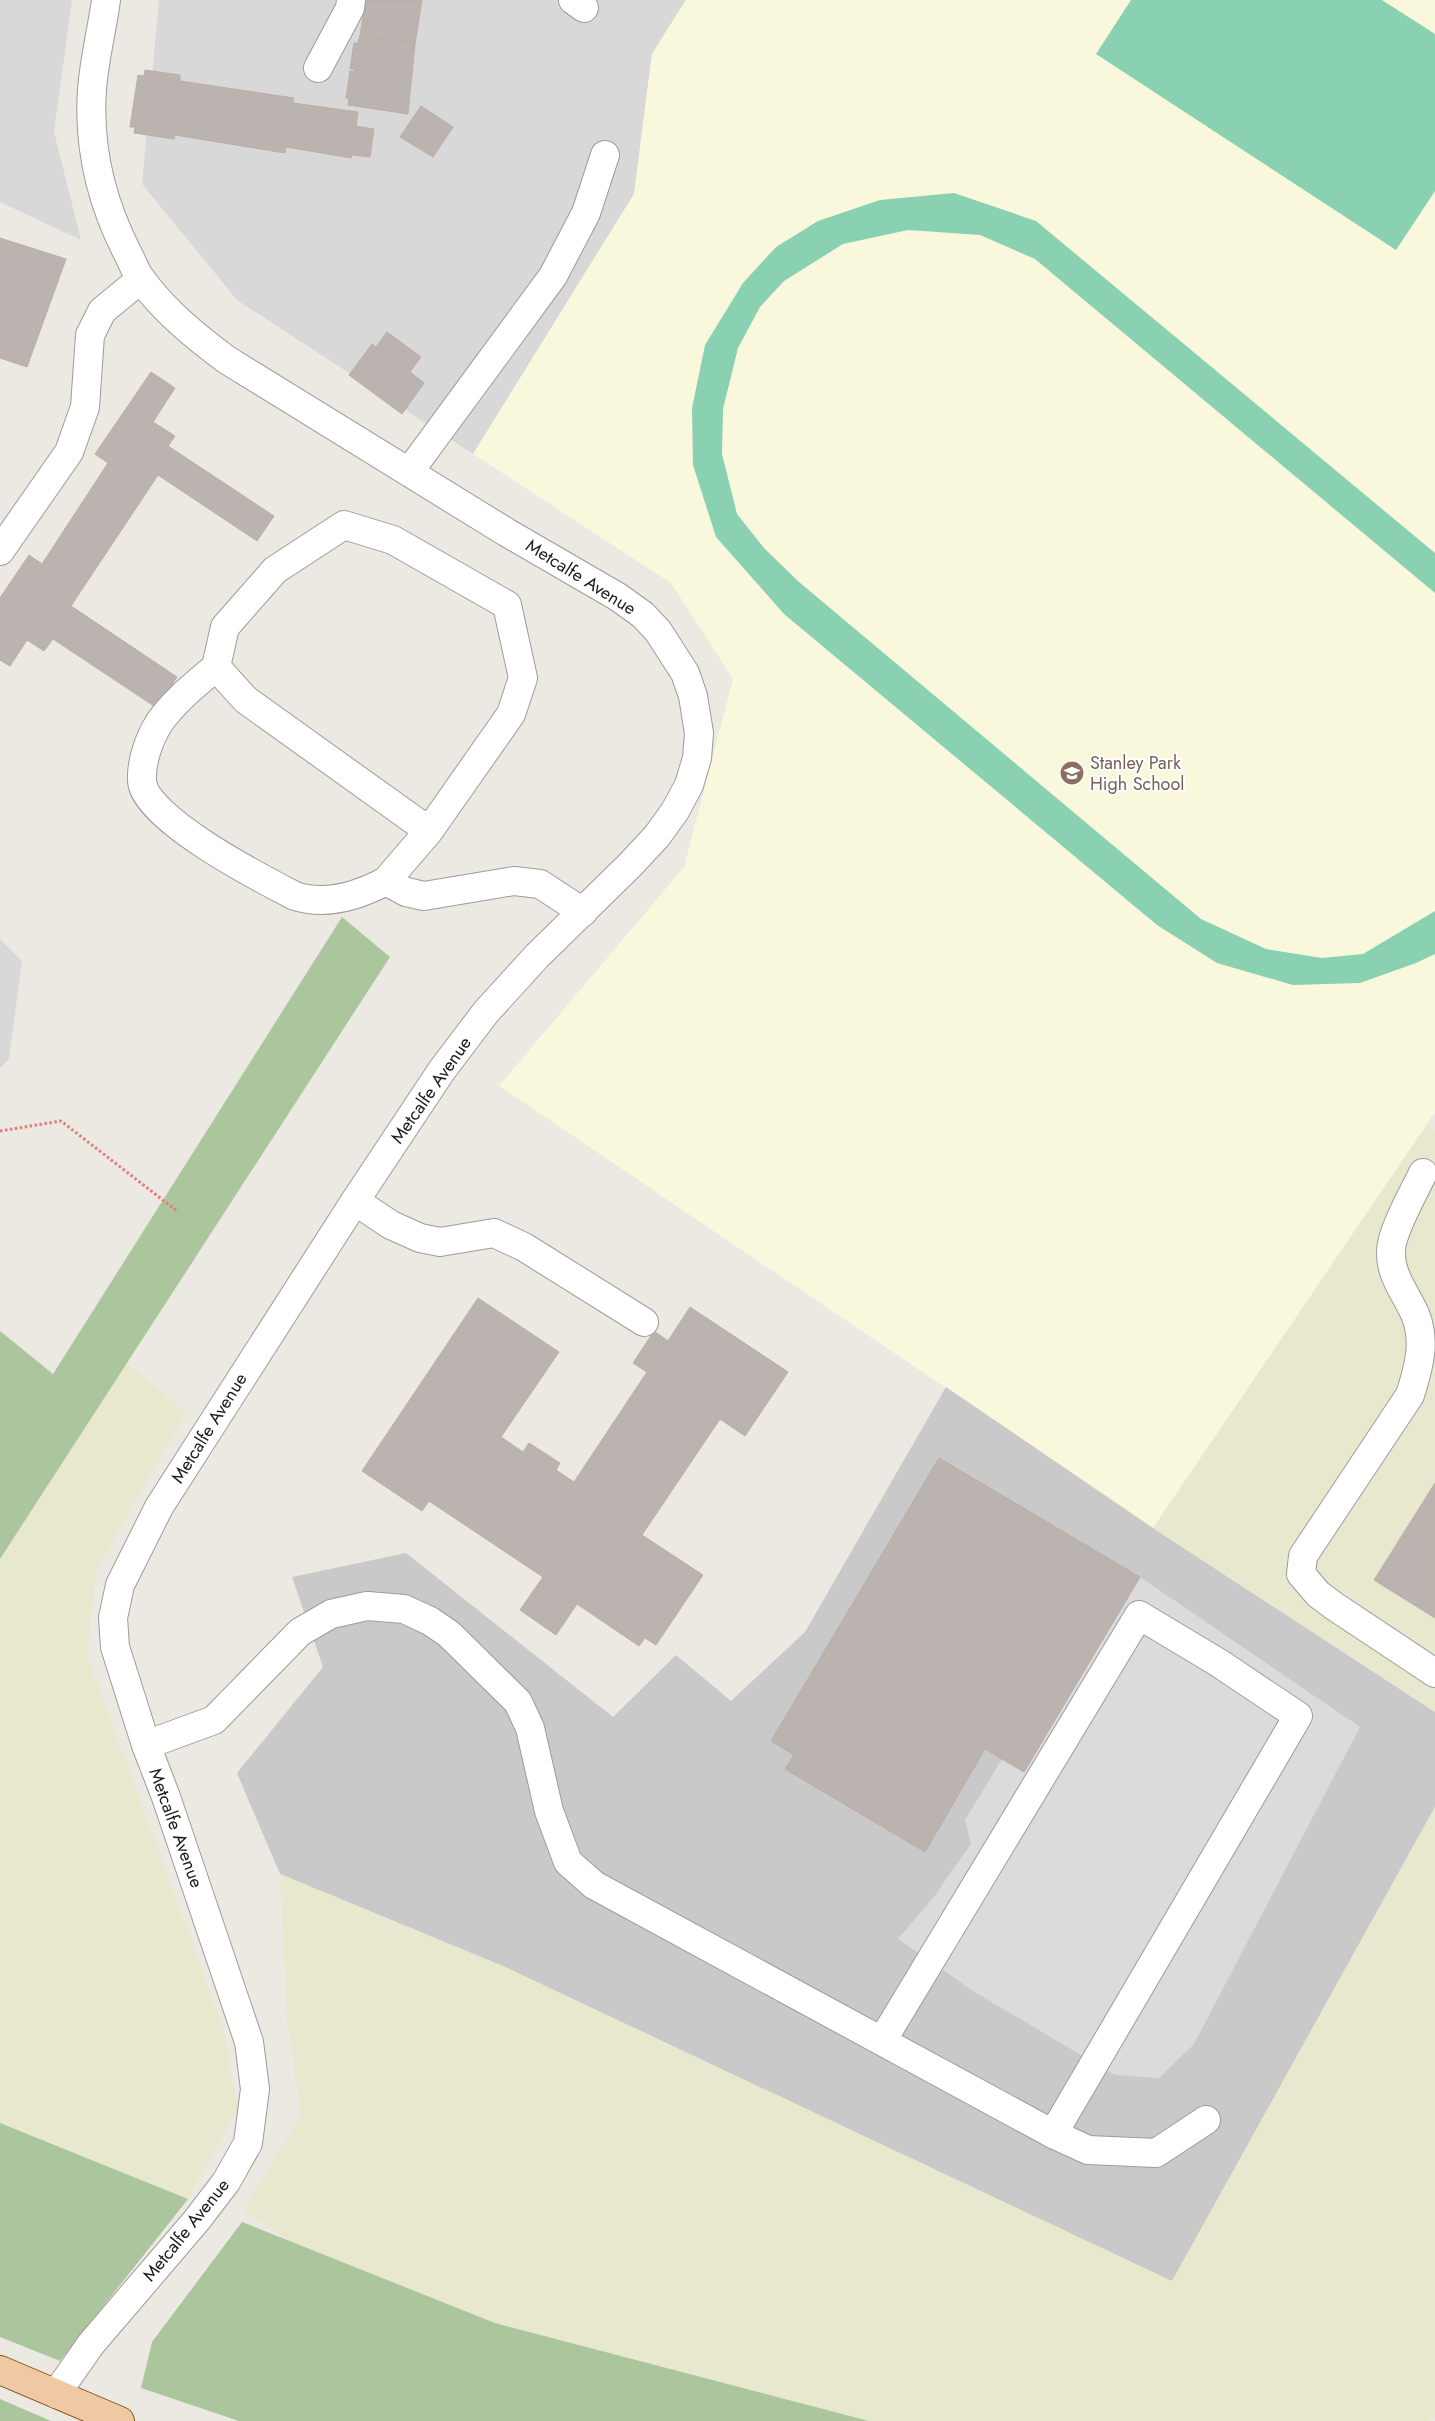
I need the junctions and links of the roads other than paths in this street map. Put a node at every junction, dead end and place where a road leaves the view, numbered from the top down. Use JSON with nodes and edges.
{"nodes":[{"id":1,"x":106,"y":0,"type":"edge"},
{"id":2,"x":351,"y":0,"type":"edge"},
{"id":3,"x":318,"y":68,"type":"dead end"},
{"id":4,"x":605,"y":155,"type":"dead end"},
{"id":5,"x":140,"y":279,"type":"junction"},
{"id":6,"x":409,"y":472,"type":"junction"},
{"id":7,"x":0,"y":551,"type":"edge"},
{"id":8,"x":216,"y":666,"type":"junction"},
{"id":9,"x":429,"y":832,"type":"junction"},
{"id":10,"x":386,"y":881,"type":"junction"},
{"id":11,"x":583,"y":912,"type":"junction"},
{"id":12,"x":1423,"y":1173,"type":"dead end"},
{"id":13,"x":355,"y":1201,"type":"junction"},
{"id":14,"x":644,"y":1322,"type":"dead end"},
{"id":15,"x":1435,"y":1673,"type":"edge"},
{"id":16,"x":146,"y":1745,"type":"junction"},
{"id":17,"x":882,"y":2041,"type":"junction"},
{"id":18,"x":1206,"y":2120,"type":"dead end"},
{"id":19,"x":1052,"y":2134,"type":"junction"},
{"id":20,"x":0,"y":2370,"type":"edge"},
{"id":21,"x":56,"y":2394,"type":"junction"},
{"id":22,"x":120,"y":2421,"type":"edge"}],
"edges":[{"from":1,"to":5,"type":"street","name":"Metcalfe Avenue"},
{"from":2,"to":3,"type":"street"},
{"from":4,"to":6,"type":"street"},
{"from":5,"to":6,"type":"street","name":"Metcalfe Avenue"},
{"from":5,"to":7,"type":"street"},
{"from":6,"to":11,"type":"street","name":"Metcalfe Avenue"},
{"from":8,"to":9,"type":"street"},
{"from":8,"to":9,"type":"street"},
{"from":8,"to":10,"type":"street"},
{"from":9,"to":10,"type":"street"},
{"from":10,"to":11,"type":"street"},
{"from":11,"to":13,"type":"street","name":"Metcalfe Avenue"},
{"from":12,"to":15,"type":"street"},
{"from":13,"to":14,"type":"street"},
{"from":13,"to":16,"type":"street","name":"Metcalfe Avenue"},
{"from":16,"to":17,"type":"street"},
{"from":16,"to":21,"type":"street","name":"Metcalfe Avenue"},
{"from":17,"to":19,"type":"street"},
{"from":17,"to":19,"type":"street"},
{"from":18,"to":19,"type":"street"},
{"from":20,"to":21,"type":"main road"},
{"from":21,"to":22,"type":"main road"}]}
